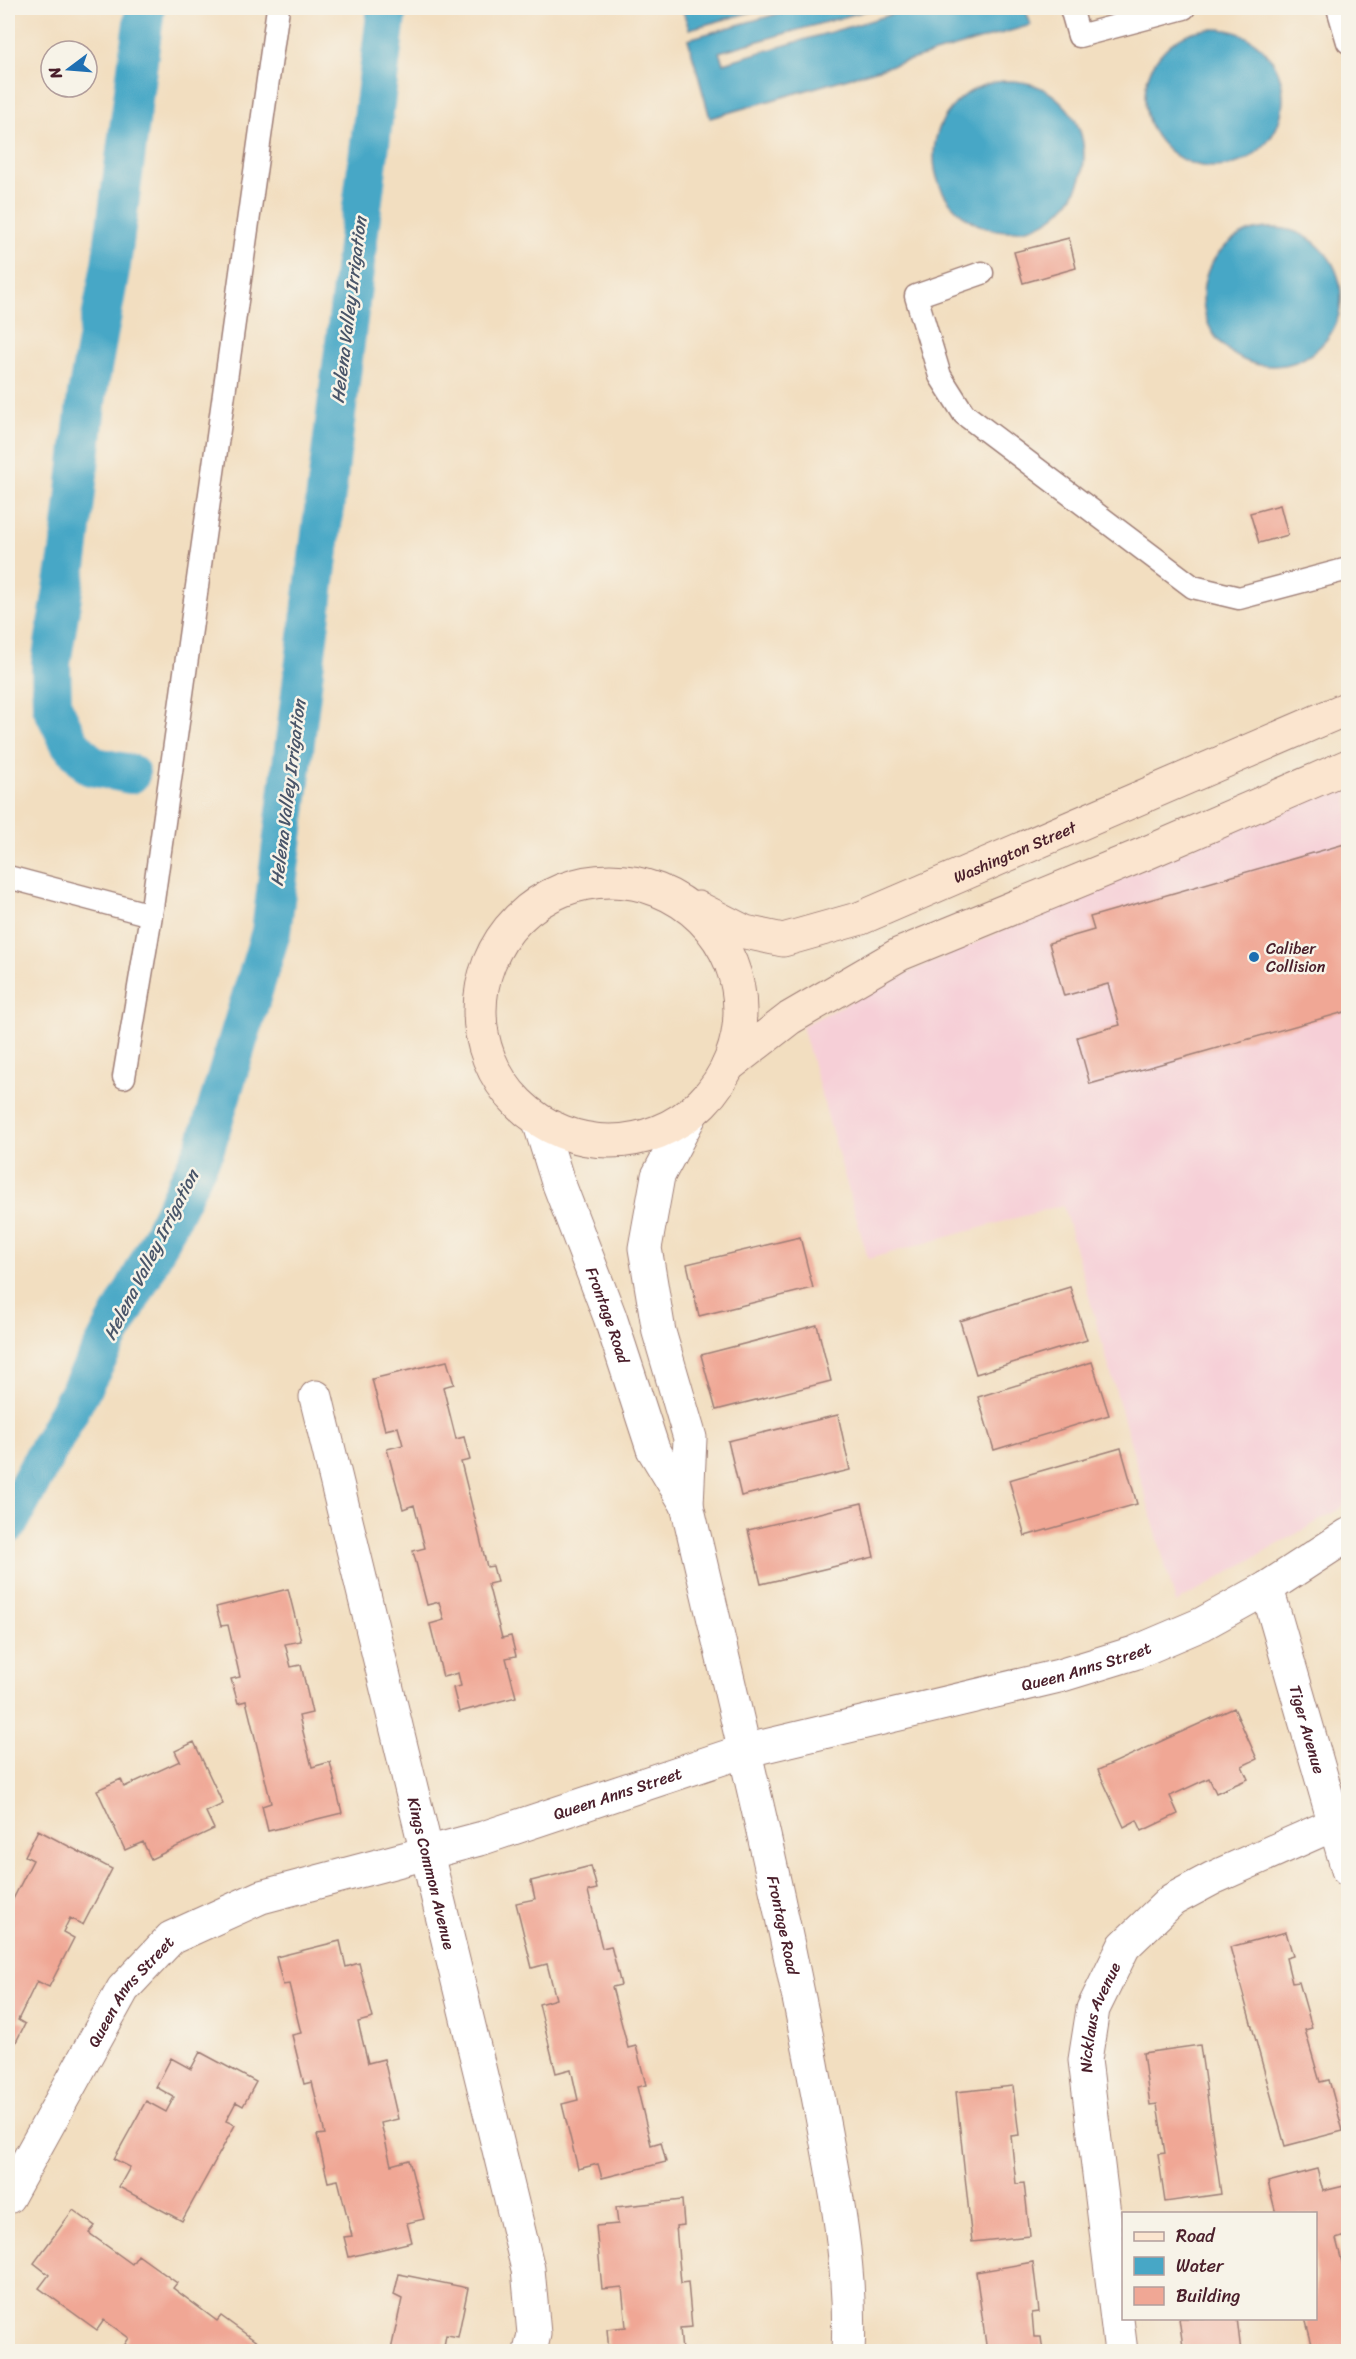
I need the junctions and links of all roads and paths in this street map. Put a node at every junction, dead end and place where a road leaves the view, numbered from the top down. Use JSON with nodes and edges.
{"nodes":[{"id":1,"x":278,"y":8,"type":"edge"},
{"id":2,"x":1071,"y":8,"type":"edge"},
{"id":3,"x":1184,"y":8,"type":"edge"},
{"id":4,"x":1338,"y":8,"type":"edge"},
{"id":5,"x":1348,"y":42,"type":"edge"},
{"id":6,"x":982,"y":273,"type":"dead end"},
{"id":7,"x":1348,"y":569,"type":"edge"},
{"id":8,"x":1348,"y":708,"type":"edge"},
{"id":9,"x":1348,"y":766,"type":"edge"},
{"id":10,"x":8,"y":877,"type":"edge"},
{"id":11,"x":678,"y":899,"type":"junction"},
{"id":12,"x":151,"y":915,"type":"junction"},
{"id":13,"x":728,"y":1066,"type":"junction"},
{"id":14,"x":124,"y":1077,"type":"dead end"},
{"id":15,"x":691,"y":1114,"type":"junction"},
{"id":16,"x":539,"y":1121,"type":"junction"},
{"id":17,"x":316,"y":1396,"type":"dead end"},
{"id":18,"x":687,"y":1504,"type":"junction"},
{"id":19,"x":1348,"y":1535,"type":"edge"},
{"id":20,"x":1267,"y":1588,"type":"junction"},
{"id":21,"x":744,"y":1751,"type":"junction"},
{"id":22,"x":1342,"y":1821,"type":"edge"},
{"id":23,"x":426,"y":1853,"type":"junction"},
{"id":24,"x":1348,"y":1870,"type":"edge"},
{"id":25,"x":8,"y":2198,"type":"edge"},
{"id":26,"x":530,"y":2352,"type":"edge"},
{"id":27,"x":848,"y":2352,"type":"edge"},
{"id":28,"x":1121,"y":2352,"type":"edge"}],
"edges":[{"from":1,"to":12,"type":"lane"},
{"from":2,"to":3,"type":"lane"},
{"from":4,"to":5,"type":"lane"},
{"from":6,"to":7,"type":"lane"},
{"from":8,"to":11,"type":"street","name":"Washington Street"},
{"from":9,"to":13,"type":"street"},
{"from":10,"to":12,"type":"lane"},
{"from":11,"to":13,"type":"street"},
{"from":11,"to":16,"type":"street","name":"Washington Street"},
{"from":12,"to":14,"type":"lane"},
{"from":13,"to":15,"type":"street","name":"Washington Street"},
{"from":15,"to":16,"type":"street","name":"Washington Street"},
{"from":15,"to":18,"type":"street","name":"Frontage Road"},
{"from":16,"to":18,"type":"street","name":"Frontage Road"},
{"from":17,"to":23,"type":"street","name":"Kings Common Avenue"},
{"from":18,"to":21,"type":"street","name":"Frontage Road"},
{"from":19,"to":20,"type":"street","name":"Queen Anns Street"},
{"from":20,"to":21,"type":"street","name":"Queen Anns Street"},
{"from":20,"to":22,"type":"street","name":"Tiger Avenue"},
{"from":21,"to":23,"type":"street","name":"Queen Anns Street"},
{"from":21,"to":27,"type":"street","name":"Frontage Road"},
{"from":22,"to":24,"type":"street","name":"Tiger Avenue"},
{"from":22,"to":28,"type":"street","name":"Nicklaus Avenue"},
{"from":23,"to":25,"type":"street","name":"Queen Anns Street"},
{"from":23,"to":26,"type":"street","name":"Kings Common Avenue"}]}
